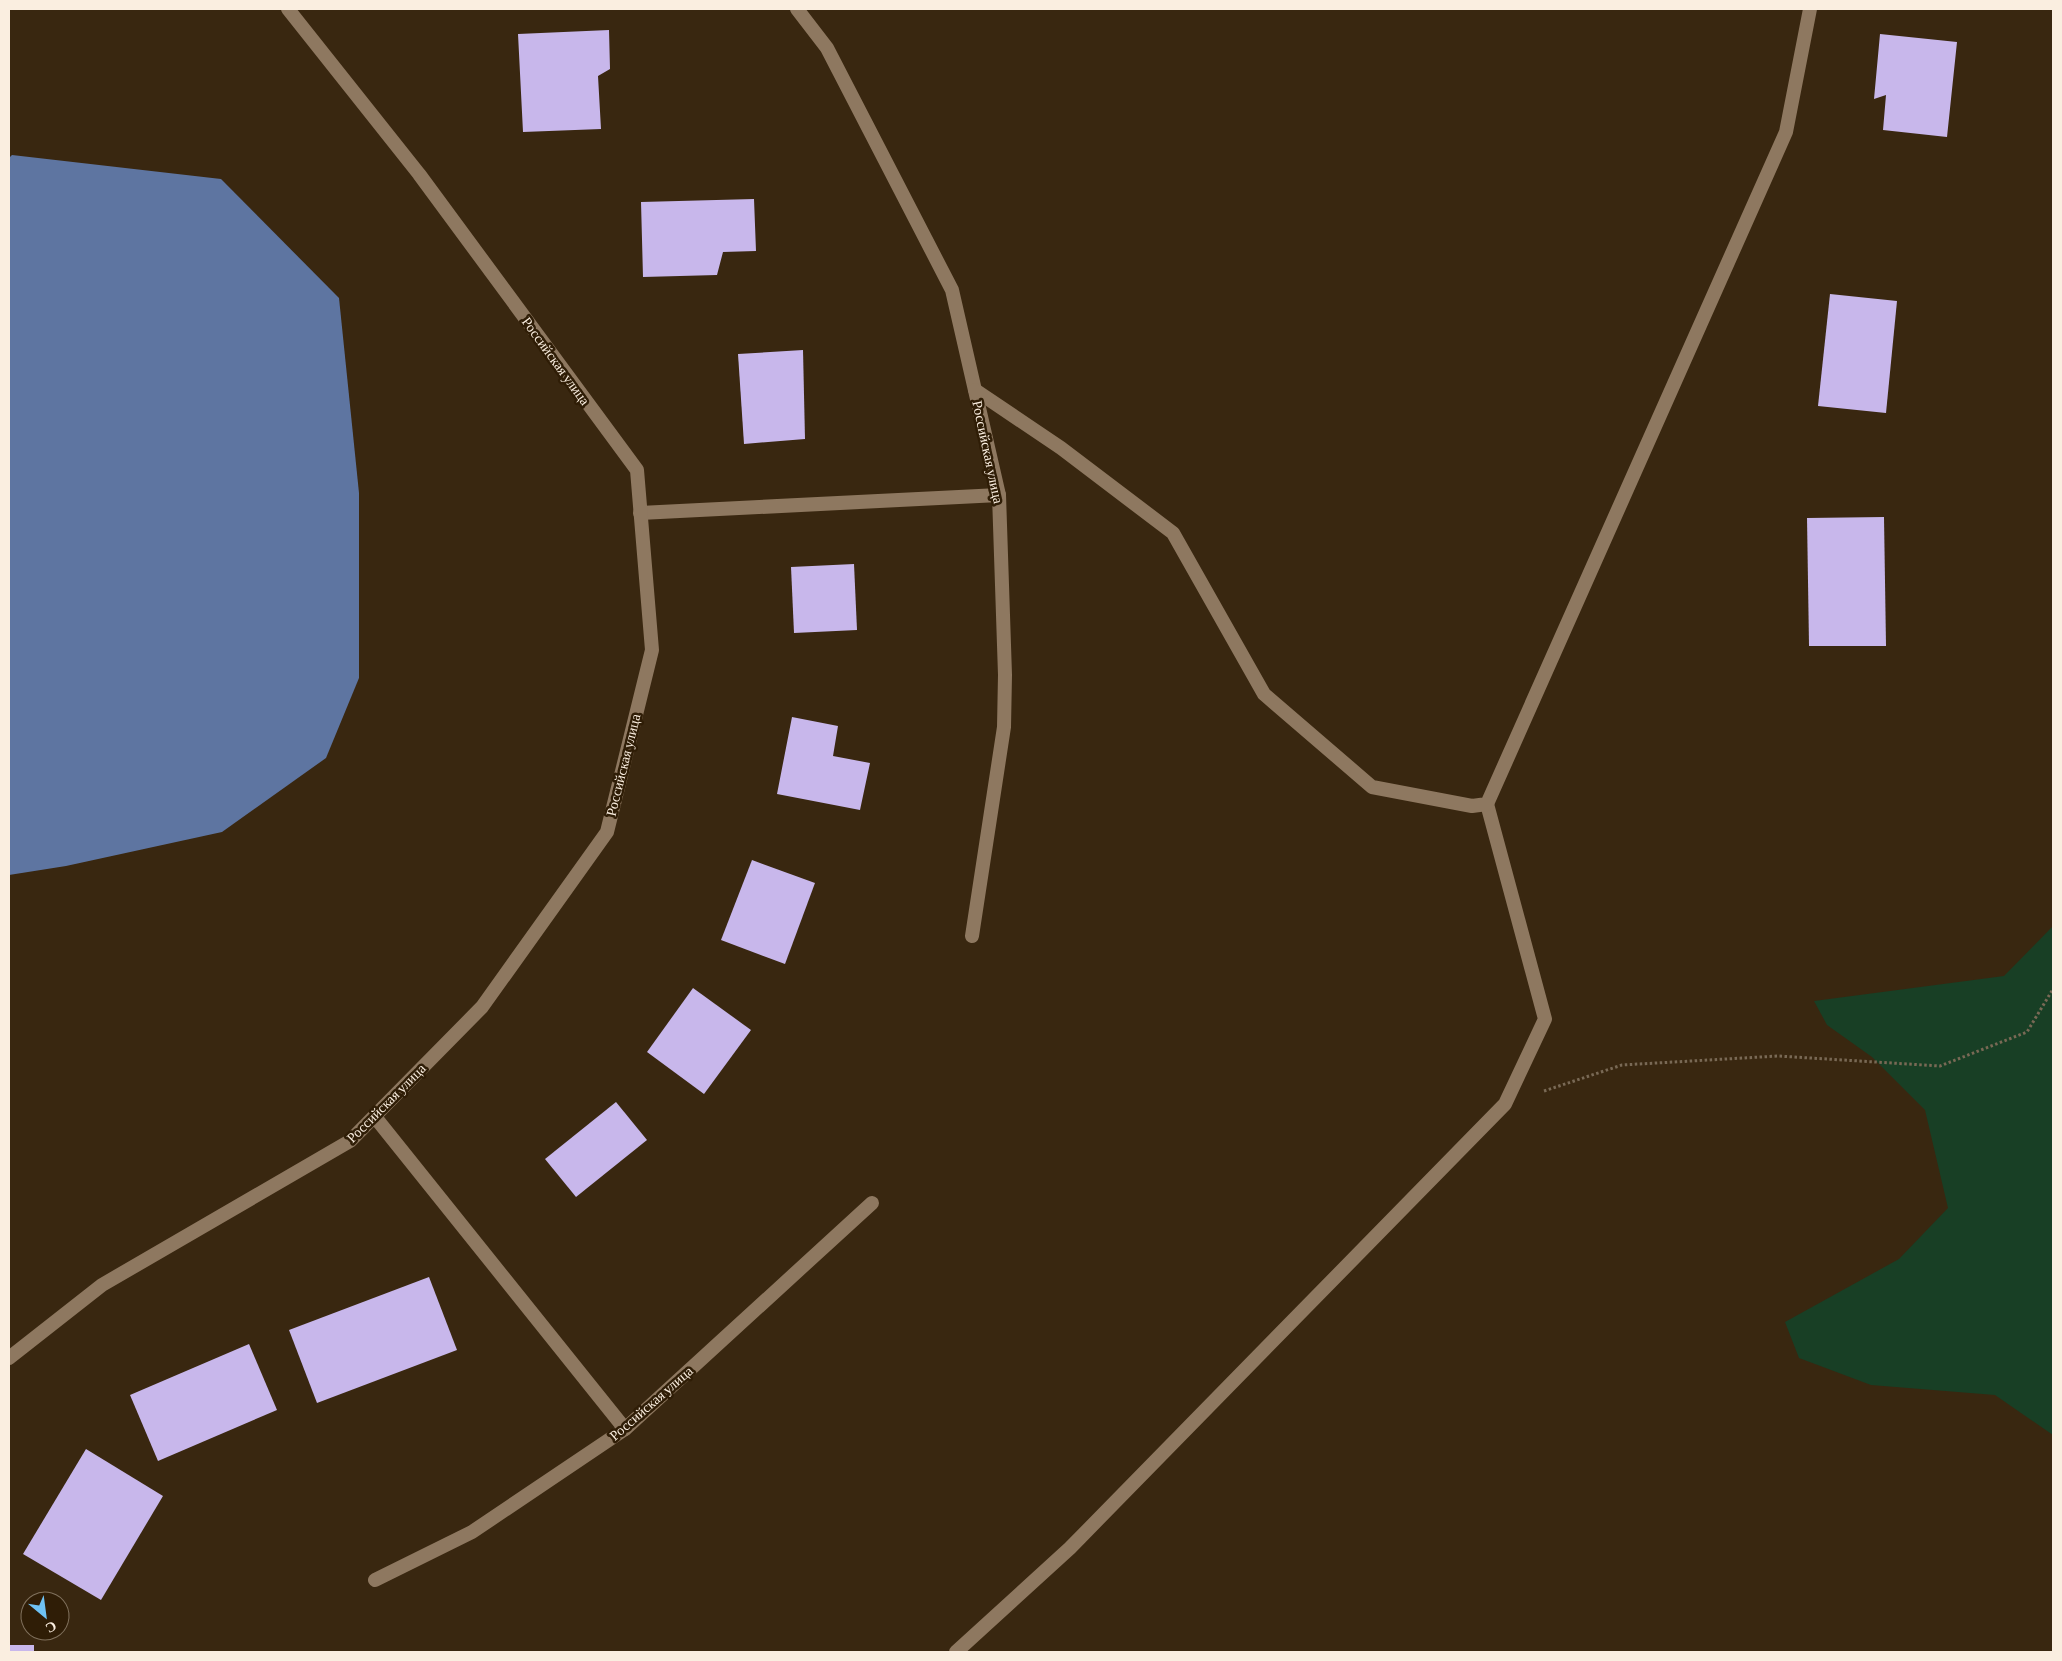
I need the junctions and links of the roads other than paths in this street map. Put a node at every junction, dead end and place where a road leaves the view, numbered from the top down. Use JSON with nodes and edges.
{"nodes":[{"id":1,"x":288,"y":9,"type":"edge"},
{"id":2,"x":798,"y":9,"type":"edge"},
{"id":3,"x":1810,"y":9,"type":"edge"},
{"id":4,"x":975,"y":390,"type":"junction"},
{"id":5,"x":1000,"y":495,"type":"junction"},
{"id":6,"x":640,"y":513,"type":"junction"},
{"id":7,"x":1486,"y":804,"type":"junction"},
{"id":8,"x":972,"y":936,"type":"dead end"},
{"id":9,"x":374,"y":1117,"type":"junction"},
{"id":10,"x":872,"y":1203,"type":"dead end"},
{"id":11,"x":9,"y":1358,"type":"edge"},
{"id":12,"x":625,"y":1429,"type":"junction"},
{"id":13,"x":375,"y":1580,"type":"dead end"},
{"id":14,"x":956,"y":1652,"type":"edge"}],
"edges":[{"from":1,"to":6,"type":"street","name":"Российская улица"},
{"from":2,"to":4,"type":"street","name":"Российская улица"},
{"from":3,"to":7,"type":"street"},
{"from":4,"to":5,"type":"street","name":"Российская улица"},
{"from":4,"to":7,"type":"street"},
{"from":5,"to":6,"type":"street"},
{"from":5,"to":8,"type":"street","name":"Российская улица"},
{"from":6,"to":9,"type":"street","name":"Российская улица"},
{"from":7,"to":14,"type":"street"},
{"from":9,"to":11,"type":"street","name":"Российская улица"},
{"from":9,"to":12,"type":"street"},
{"from":10,"to":12,"type":"street","name":"Российская улица"},
{"from":12,"to":13,"type":"street","name":"Российская улица"}]}
